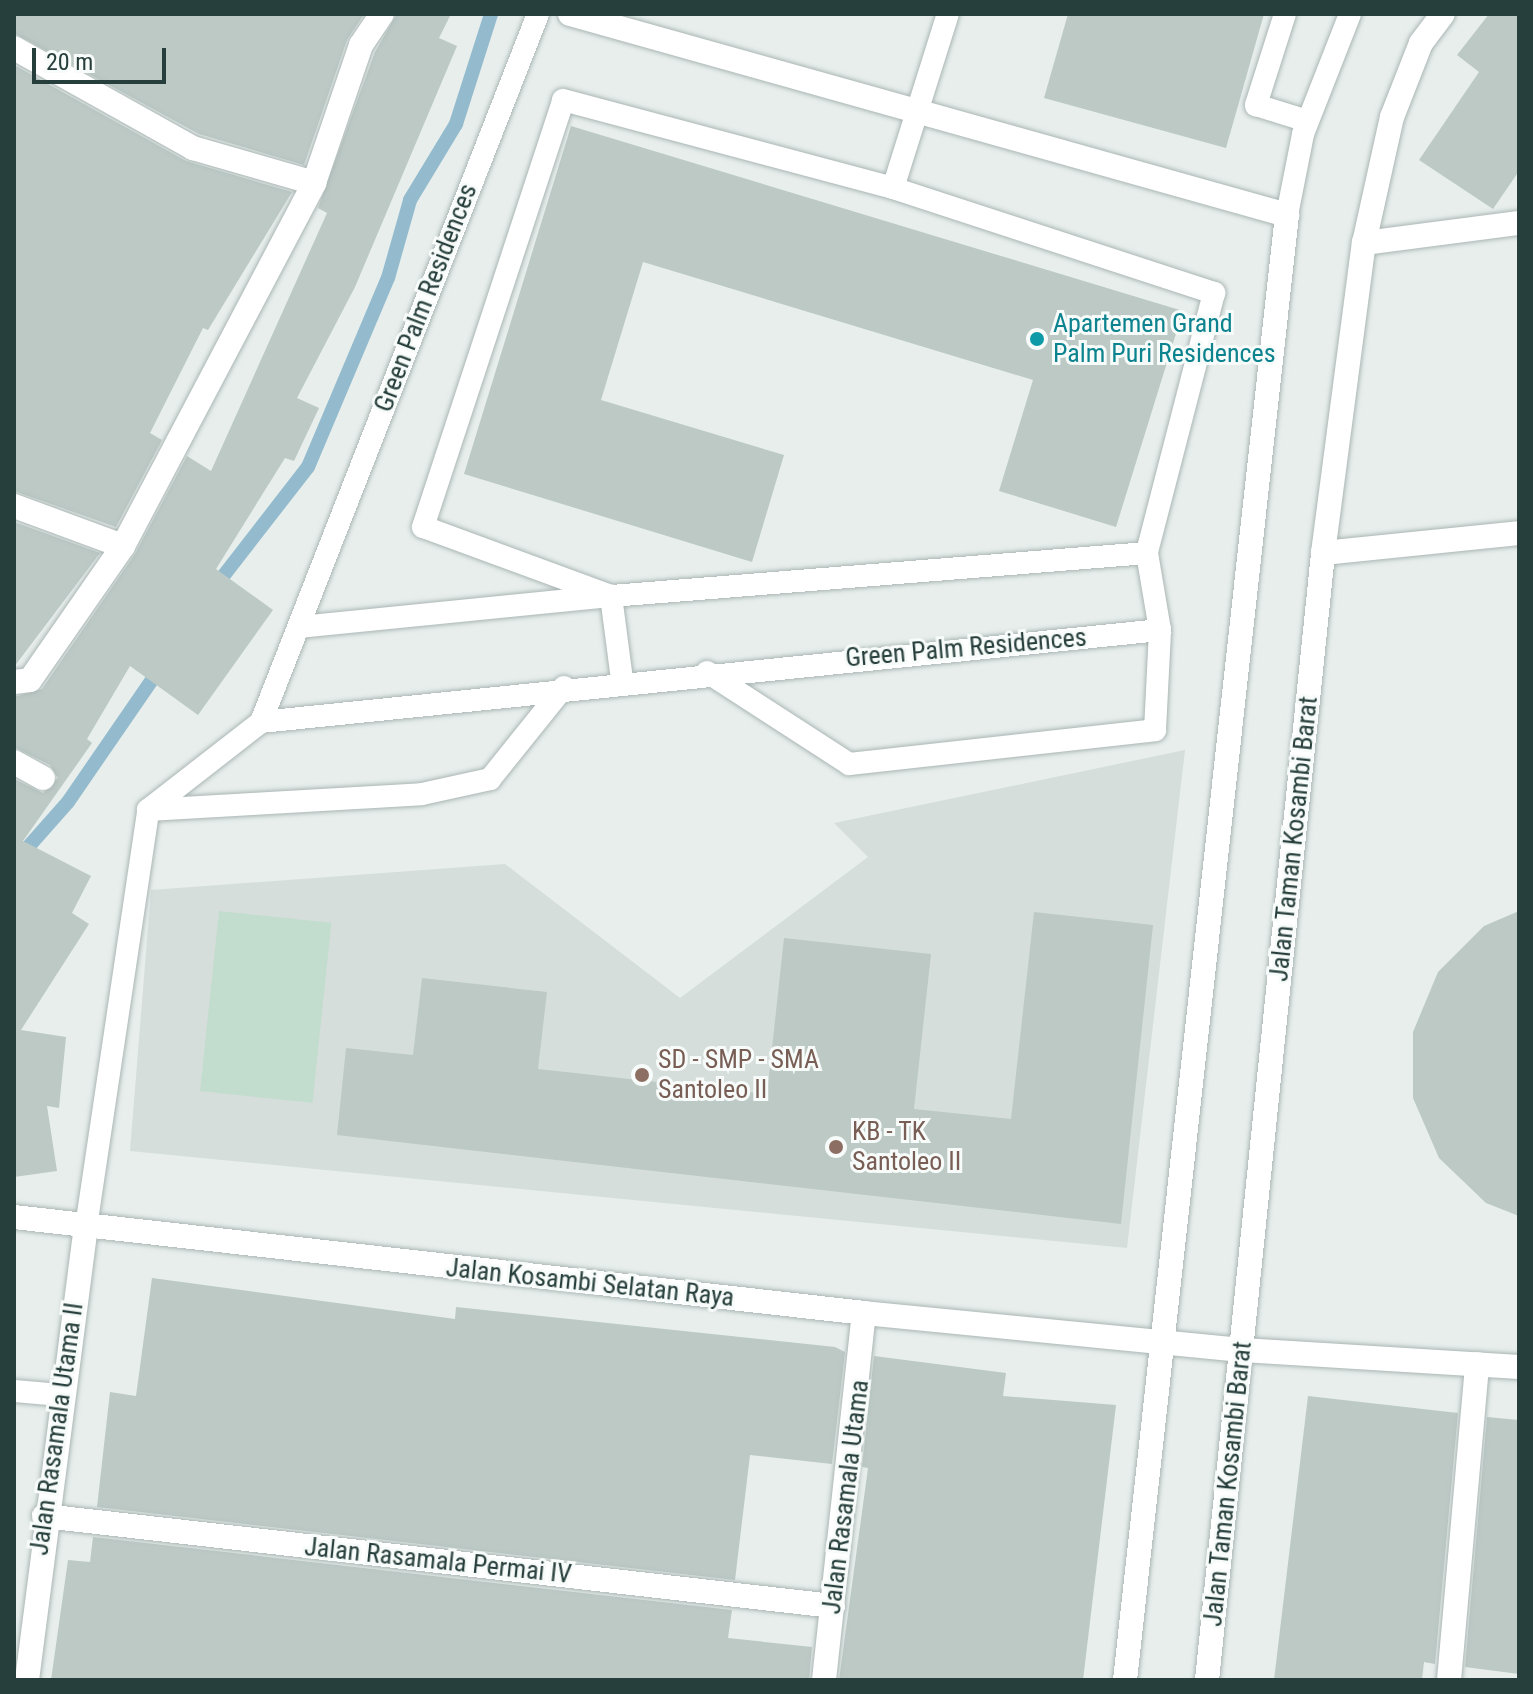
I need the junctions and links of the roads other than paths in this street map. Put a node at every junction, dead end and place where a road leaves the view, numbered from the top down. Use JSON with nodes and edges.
{"nodes":[{"id":1,"x":382,"y":14,"type":"edge"},
{"id":2,"x":538,"y":14,"type":"edge"},
{"id":3,"x":570,"y":14,"type":"edge"},
{"id":4,"x":948,"y":14,"type":"edge"},
{"id":5,"x":1285,"y":14,"type":"edge"},
{"id":6,"x":1350,"y":14,"type":"edge"},
{"id":7,"x":1443,"y":14,"type":"edge"},
{"id":8,"x":14,"y":48,"type":"edge"},
{"id":9,"x":916,"y":108,"type":"junction"},
{"id":10,"x":1307,"y":121,"type":"junction"},
{"id":11,"x":314,"y":183,"type":"junction"},
{"id":12,"x":893,"y":188,"type":"junction"},
{"id":13,"x":1287,"y":215,"type":"junction"},
{"id":14,"x":1519,"y":223,"type":"edge"},
{"id":15,"x":1364,"y":243,"type":"junction"},
{"id":16,"x":14,"y":506,"type":"edge"},
{"id":17,"x":1519,"y":533,"type":"edge"},
{"id":18,"x":123,"y":546,"type":"junction"},
{"id":19,"x":1147,"y":553,"type":"junction"},
{"id":20,"x":1323,"y":553,"type":"junction"},
{"id":21,"x":611,"y":596,"type":"junction"},
{"id":22,"x":299,"y":627,"type":"junction"},
{"id":23,"x":1160,"y":630,"type":"junction"},
{"id":24,"x":707,"y":672,"type":"junction"},
{"id":25,"x":622,"y":680,"type":"junction"},
{"id":26,"x":14,"y":682,"type":"edge"},
{"id":27,"x":564,"y":687,"type":"junction"},
{"id":28,"x":261,"y":722,"type":"junction"},
{"id":29,"x":14,"y":762,"type":"edge"},
{"id":30,"x":43,"y":778,"type":"dead end"},
{"id":31,"x":148,"y":810,"type":"junction"},
{"id":32,"x":14,"y":1217,"type":"edge"},
{"id":33,"x":86,"y":1227,"type":"junction"},
{"id":34,"x":864,"y":1313,"type":"junction"},
{"id":35,"x":1171,"y":1342,"type":"junction"},
{"id":36,"x":1238,"y":1350,"type":"junction"},
{"id":37,"x":1477,"y":1364,"type":"junction"},
{"id":38,"x":1519,"y":1367,"type":"edge"},
{"id":39,"x":14,"y":1391,"type":"edge"},
{"id":40,"x":61,"y":1395,"type":"junction"},
{"id":41,"x":44,"y":1516,"type":"junction"},
{"id":42,"x":833,"y":1606,"type":"junction"},
{"id":43,"x":27,"y":1680,"type":"edge"},
{"id":44,"x":824,"y":1680,"type":"edge"},
{"id":45,"x":1125,"y":1680,"type":"edge"},
{"id":46,"x":1207,"y":1680,"type":"edge"},
{"id":47,"x":1449,"y":1680,"type":"edge"}],
"edges":[{"from":1,"to":11,"type":"street"},
{"from":2,"to":22,"type":"lane","name":"Green Palm Residences"},
{"from":3,"to":9,"type":"street"},
{"from":4,"to":9,"type":"lane"},
{"from":5,"to":10,"type":"lane"},
{"from":6,"to":10,"type":"lane"},
{"from":7,"to":15,"type":"street","name":"Jalan Taman Kosambi Barat"},
{"from":8,"to":11,"type":"street"},
{"from":9,"to":12,"type":"lane"},
{"from":9,"to":13,"type":"street"},
{"from":10,"to":13,"type":"lane"},
{"from":11,"to":18,"type":"street"},
{"from":12,"to":19,"type":"lane"},
{"from":12,"to":21,"type":"lane"},
{"from":13,"to":35,"type":"street"},
{"from":14,"to":15,"type":"street"},
{"from":15,"to":20,"type":"street","name":"Jalan Taman Kosambi Barat"},
{"from":16,"to":18,"type":"street"},
{"from":17,"to":20,"type":"street"},
{"from":18,"to":26,"type":"street"},
{"from":19,"to":21,"type":"lane"},
{"from":19,"to":23,"type":"lane"},
{"from":20,"to":36,"type":"street","name":"Jalan Taman Kosambi Barat"},
{"from":21,"to":22,"type":"lane"},
{"from":21,"to":25,"type":"lane"},
{"from":22,"to":28,"type":"lane","name":"Green Palm Residences"},
{"from":23,"to":24,"type":"lane","name":"Green Palm Residences"},
{"from":23,"to":24,"type":"lane"},
{"from":24,"to":25,"type":"lane","name":"Green Palm Residences"},
{"from":25,"to":27,"type":"lane","name":"Green Palm Residences"},
{"from":27,"to":28,"type":"lane","name":"Green Palm Residences"},
{"from":27,"to":31,"type":"lane"},
{"from":28,"to":31,"type":"lane"},
{"from":29,"to":30,"type":"street"},
{"from":31,"to":33,"type":"lane"},
{"from":32,"to":33,"type":"street","name":"Jalan Kosambi Selatan Raya"},
{"from":33,"to":34,"type":"street","name":"Jalan Kosambi Selatan Raya"},
{"from":33,"to":40,"type":"street","name":"Jalan Rasamala Utama II"},
{"from":34,"to":35,"type":"street","name":"Jalan Kosambi Selatan Raya"},
{"from":34,"to":42,"type":"street","name":"Jalan Rasamala Utama"},
{"from":35,"to":36,"type":"street","name":"Jalan Kosambi Selatan Raya"},
{"from":35,"to":45,"type":"street"},
{"from":36,"to":37,"type":"street","name":"Jalan Kosambi Selatan Raya"},
{"from":36,"to":46,"type":"street","name":"Jalan Taman Kosambi Barat"},
{"from":37,"to":38,"type":"street","name":"Jalan Kosambi Selatan Raya"},
{"from":37,"to":47,"type":"street"},
{"from":39,"to":40,"type":"lane"},
{"from":40,"to":41,"type":"street","name":"Jalan Rasamala Utama II"},
{"from":41,"to":42,"type":"street","name":"Jalan Rasamala Permai IV"},
{"from":41,"to":43,"type":"street","name":"Jalan Rasamala Utama II"},
{"from":42,"to":44,"type":"street","name":"Jalan Rasamala Utama"}]}
